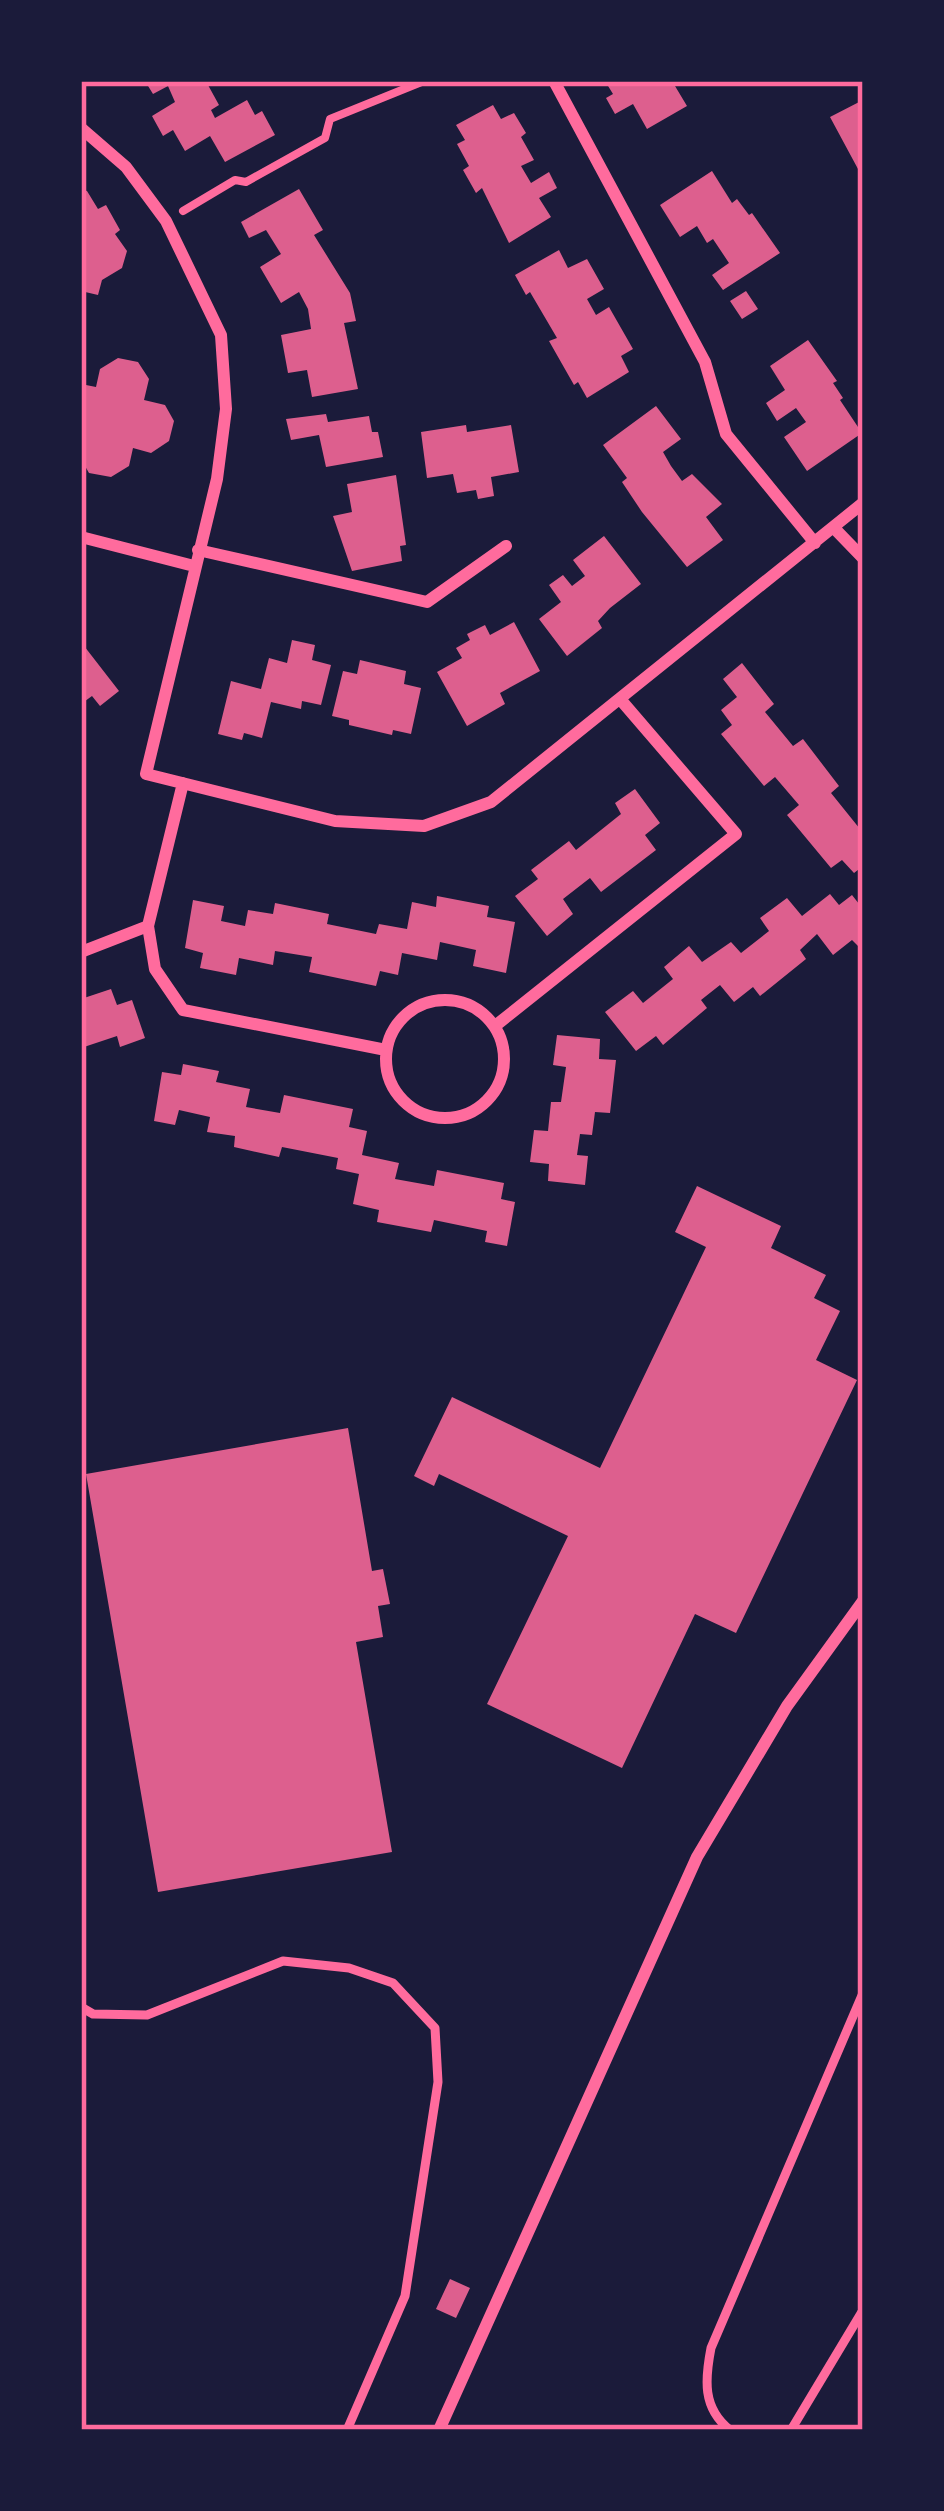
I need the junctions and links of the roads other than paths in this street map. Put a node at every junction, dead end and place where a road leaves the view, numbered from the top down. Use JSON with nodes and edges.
{"nodes":[{"id":1,"x":554,"y":81,"type":"edge"},
{"id":2,"x":81,"y":128,"type":"edge"},
{"id":3,"x":863,"y":503,"type":"edge"},
{"id":4,"x":834,"y":528,"type":"junction"},
{"id":5,"x":81,"y":537,"type":"edge"},
{"id":6,"x":815,"y":543,"type":"junction"},
{"id":7,"x":506,"y":546,"type":"dead end"},
{"id":8,"x":198,"y":550,"type":"junction"},
{"id":9,"x":863,"y":558,"type":"edge"},
{"id":10,"x":194,"y":566,"type":"junction"},
{"id":11,"x":620,"y":699,"type":"junction"},
{"id":12,"x":183,"y":783,"type":"junction"},
{"id":13,"x":148,"y":926,"type":"junction"},
{"id":14,"x":81,"y":952,"type":"edge"},
{"id":15,"x":495,"y":1026,"type":"junction"},
{"id":16,"x":386,"y":1050,"type":"junction"},
{"id":17,"x":863,"y":1601,"type":"edge"},
{"id":18,"x":863,"y":1993,"type":"edge"},
{"id":19,"x":81,"y":2006,"type":"edge"},
{"id":20,"x":863,"y":2310,"type":"edge"},
{"id":21,"x":347,"y":2430,"type":"edge"},
{"id":22,"x":439,"y":2430,"type":"edge"},
{"id":23,"x":730,"y":2430,"type":"edge"},
{"id":24,"x":791,"y":2430,"type":"edge"}],
"edges":[{"from":1,"to":6,"type":"street"},
{"from":2,"to":8,"type":"street"},
{"from":3,"to":4,"type":"street"},
{"from":4,"to":6,"type":"street"},
{"from":4,"to":9,"type":"street"},
{"from":5,"to":10,"type":"street"},
{"from":6,"to":11,"type":"street"},
{"from":7,"to":8,"type":"street"},
{"from":8,"to":10,"type":"street"},
{"from":10,"to":12,"type":"street"},
{"from":11,"to":12,"type":"street"},
{"from":11,"to":15,"type":"street"},
{"from":12,"to":13,"type":"street"},
{"from":13,"to":14,"type":"street"},
{"from":13,"to":16,"type":"street"},
{"from":15,"to":16,"type":"street"},
{"from":15,"to":16,"type":"street"},
{"from":17,"to":22,"type":"street"},
{"from":18,"to":23,"type":"lane"},
{"from":19,"to":21,"type":"lane"},
{"from":20,"to":24,"type":"lane"}]}
